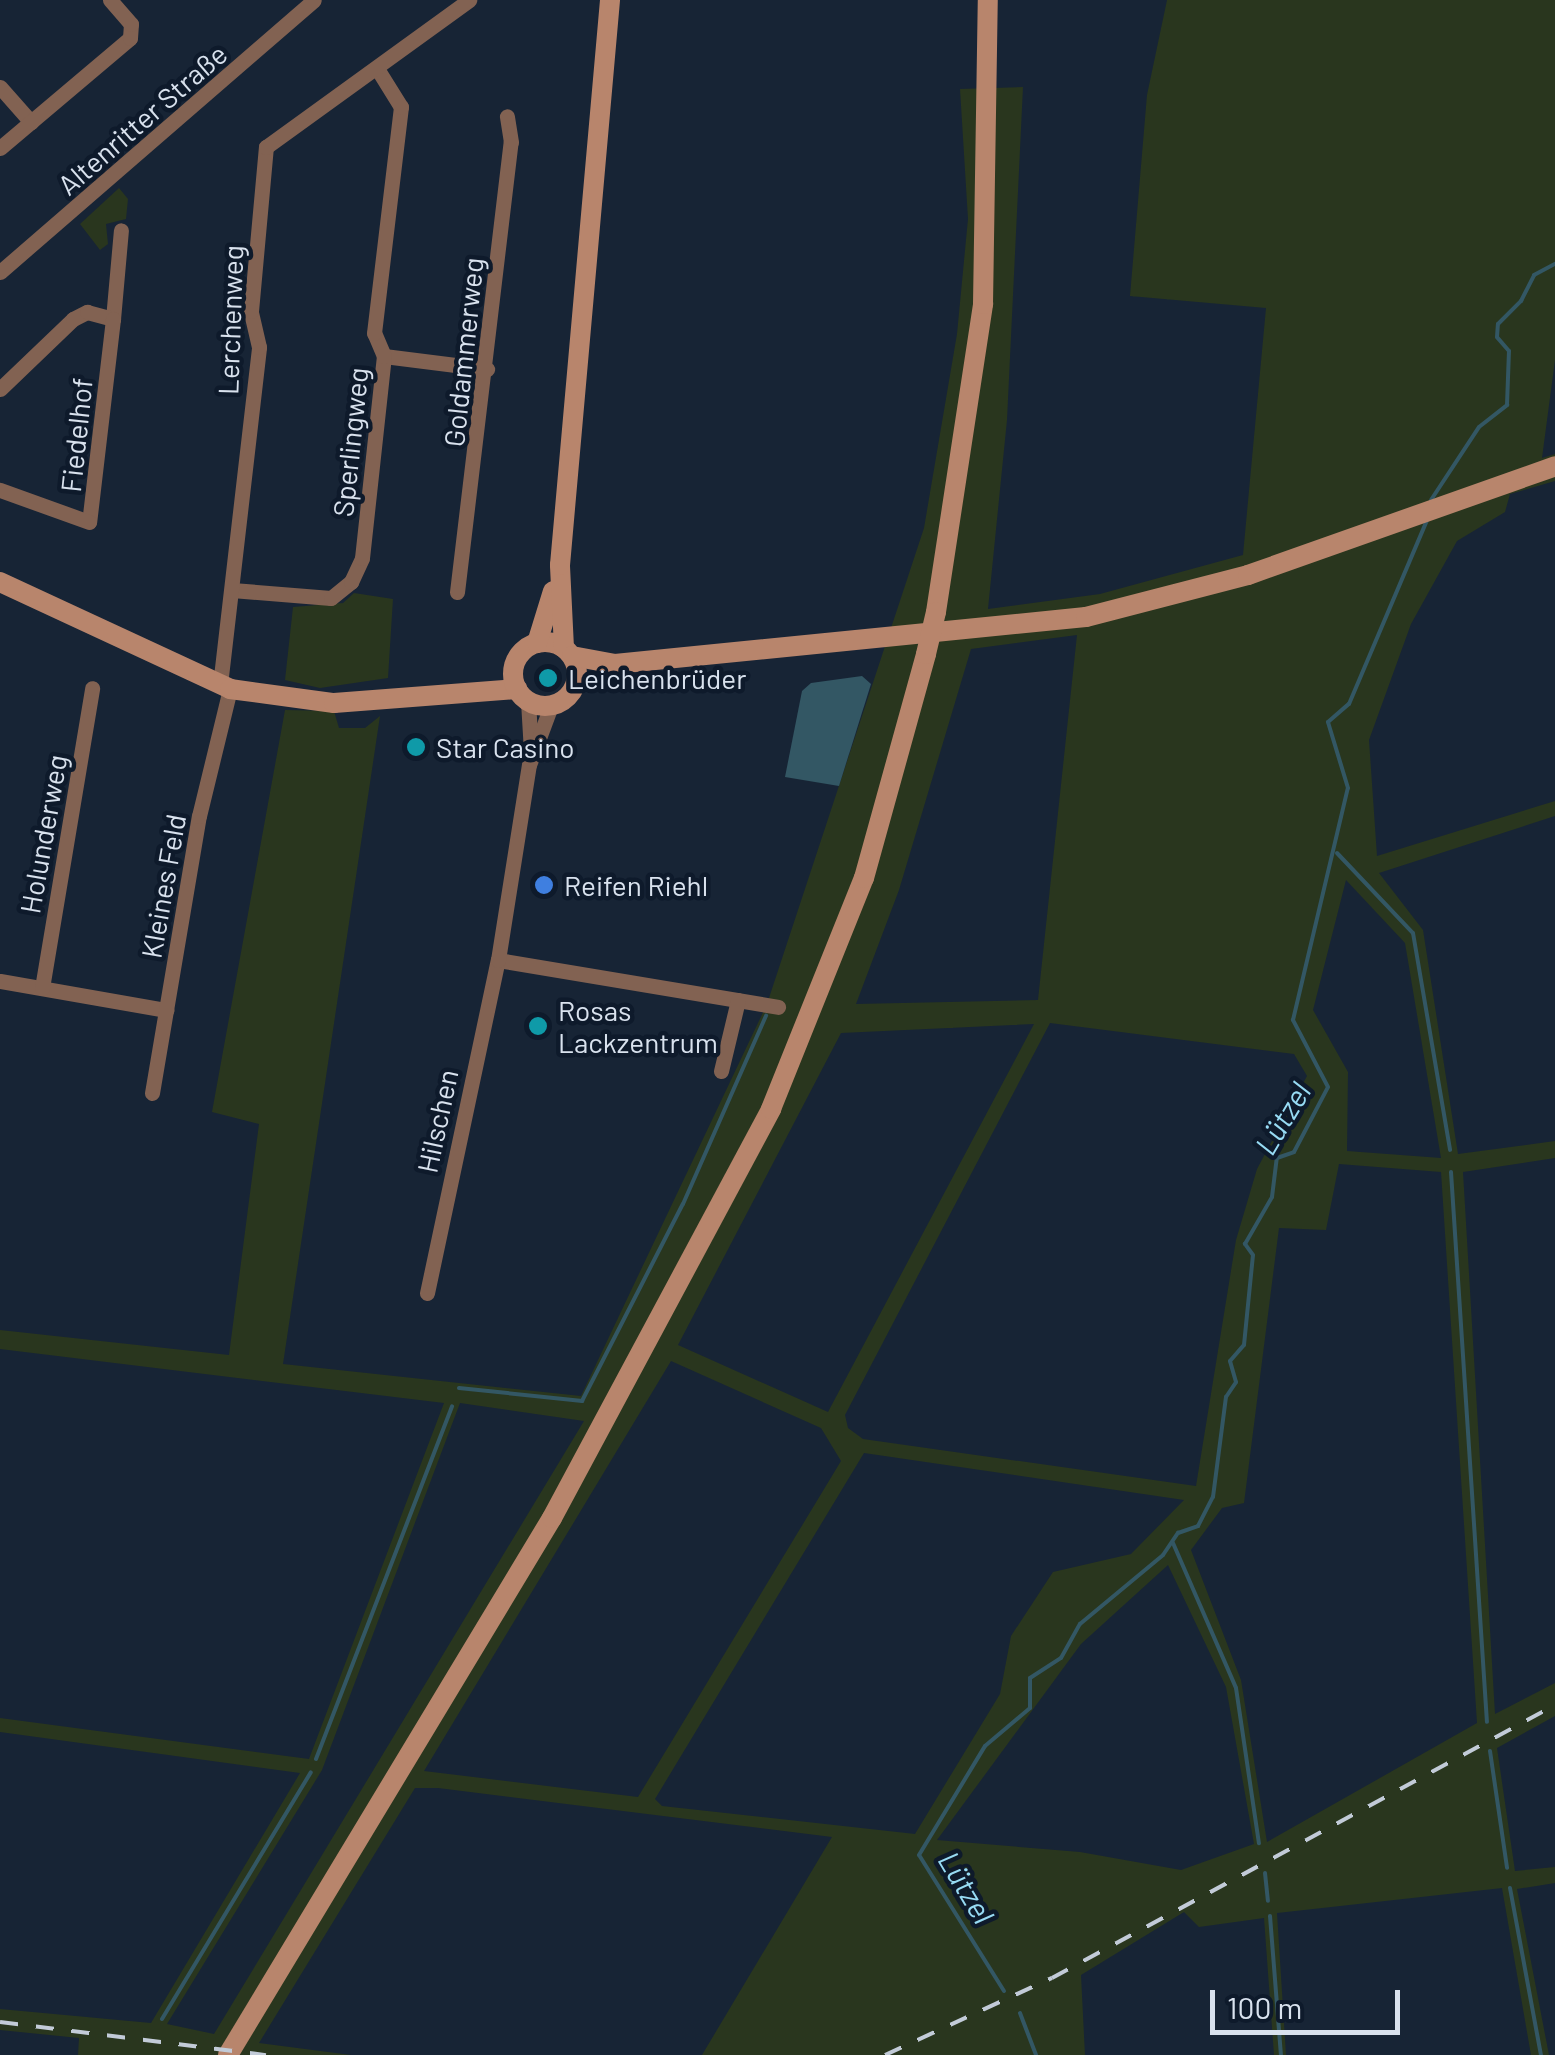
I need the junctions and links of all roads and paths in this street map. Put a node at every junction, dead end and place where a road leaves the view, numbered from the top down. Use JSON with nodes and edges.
{"nodes":[{"id":1,"x":110,"y":0,"type":"edge"},
{"id":2,"x":314,"y":0,"type":"edge"},
{"id":3,"x":469,"y":0,"type":"edge"},
{"id":4,"x":610,"y":0,"type":"edge"},
{"id":5,"x":988,"y":0,"type":"edge"},
{"id":6,"x":378,"y":70,"type":"junction"},
{"id":7,"x":0,"y":87,"type":"edge"},
{"id":8,"x":508,"y":116,"type":"dead end"},
{"id":9,"x":31,"y":122,"type":"junction"},
{"id":10,"x":0,"y":148,"type":"edge"},
{"id":11,"x":121,"y":230,"type":"dead end"},
{"id":12,"x":0,"y":272,"type":"edge"},
{"id":13,"x":113,"y":318,"type":"junction"},
{"id":14,"x":384,"y":356,"type":"junction"},
{"id":15,"x":487,"y":369,"type":"junction"},
{"id":16,"x":0,"y":389,"type":"edge"},
{"id":17,"x":1555,"y":466,"type":"edge"},
{"id":18,"x":0,"y":490,"type":"edge"},
{"id":19,"x":560,"y":565,"type":"junction"},
{"id":20,"x":0,"y":582,"type":"edge"},
{"id":21,"x":232,"y":590,"type":"junction"},
{"id":22,"x":457,"y":592,"type":"dead end"},
{"id":23,"x":537,"y":643,"type":"junction"},
{"id":24,"x":568,"y":652,"type":"junction"},
{"id":25,"x":516,"y":662,"type":"junction"},
{"id":26,"x":615,"y":664,"type":"junction"},
{"id":27,"x":576,"y":682,"type":"junction"},
{"id":28,"x":225,"y":687,"type":"junction"},
{"id":29,"x":92,"y":688,"type":"dead end"},
{"id":30,"x":522,"y":695,"type":"junction"},
{"id":31,"x":376,"y":698,"type":"junction"},
{"id":32,"x":551,"y":706,"type":"junction"},
{"id":33,"x":531,"y":754,"type":"junction"},
{"id":34,"x":498,"y":960,"type":"junction"},
{"id":35,"x":0,"y":981,"type":"edge"},
{"id":36,"x":42,"y":988,"type":"junction"},
{"id":37,"x":738,"y":1000,"type":"junction"},
{"id":38,"x":778,"y":1007,"type":"dead end"},
{"id":39,"x":167,"y":1010,"type":"junction"},
{"id":40,"x":720,"y":1071,"type":"dead end"},
{"id":41,"x":152,"y":1092,"type":"dead end"},
{"id":42,"x":427,"y":1292,"type":"dead end"},
{"id":43,"x":228,"y":2055,"type":"edge"}],
"edges":[{"from":1,"to":9,"type":"street"},
{"from":2,"to":12,"type":"street","name":"Altenritter Straße"},
{"from":3,"to":6,"type":"street","name":"Lerchenweg"},
{"from":4,"to":19,"type":"street"},
{"from":5,"to":43,"type":"street","bridge":true},
{"from":6,"to":14,"type":"street","name":"Sperlingweg"},
{"from":6,"to":21,"type":"street","name":"Lerchenweg"},
{"from":7,"to":9,"type":"street"},
{"from":8,"to":15,"type":"street","name":"Goldammerweg"},
{"from":9,"to":10,"type":"street"},
{"from":11,"to":13,"type":"street","name":"Fiedelhof"},
{"from":13,"to":16,"type":"street","name":"Fiedelhof"},
{"from":13,"to":18,"type":"street","name":"Fiedelhof"},
{"from":14,"to":15,"type":"street"},
{"from":14,"to":21,"type":"street","name":"Sperlingweg"},
{"from":15,"to":22,"type":"street","name":"Goldammerweg"},
{"from":17,"to":26,"type":"street"},
{"from":19,"to":23,"type":"street"},
{"from":19,"to":24,"type":"street"},
{"from":20,"to":28,"type":"street"},
{"from":21,"to":28,"type":"street","name":"Lerchenweg"},
{"from":23,"to":24,"type":"street"},
{"from":23,"to":25,"type":"street"},
{"from":24,"to":26,"type":"street"},
{"from":24,"to":27,"type":"street"},
{"from":25,"to":30,"type":"street"},
{"from":25,"to":31,"type":"street"},
{"from":26,"to":27,"type":"street"},
{"from":27,"to":32,"type":"street"},
{"from":28,"to":31,"type":"street"},
{"from":28,"to":39,"type":"street","name":"Kleines Feld"},
{"from":29,"to":36,"type":"street","name":"Holunderweg"},
{"from":30,"to":31,"type":"street"},
{"from":30,"to":32,"type":"street"},
{"from":30,"to":33,"type":"street","name":"Hilschen"},
{"from":32,"to":33,"type":"street","name":"Hilschen"},
{"from":33,"to":34,"type":"street","name":"Hilschen"},
{"from":34,"to":37,"type":"street"},
{"from":34,"to":42,"type":"street","name":"Hilschen"},
{"from":35,"to":36,"type":"street"},
{"from":36,"to":39,"type":"street"},
{"from":37,"to":38,"type":"street"},
{"from":37,"to":40,"type":"street"},
{"from":39,"to":41,"type":"street","name":"Kleines Feld"}]}
